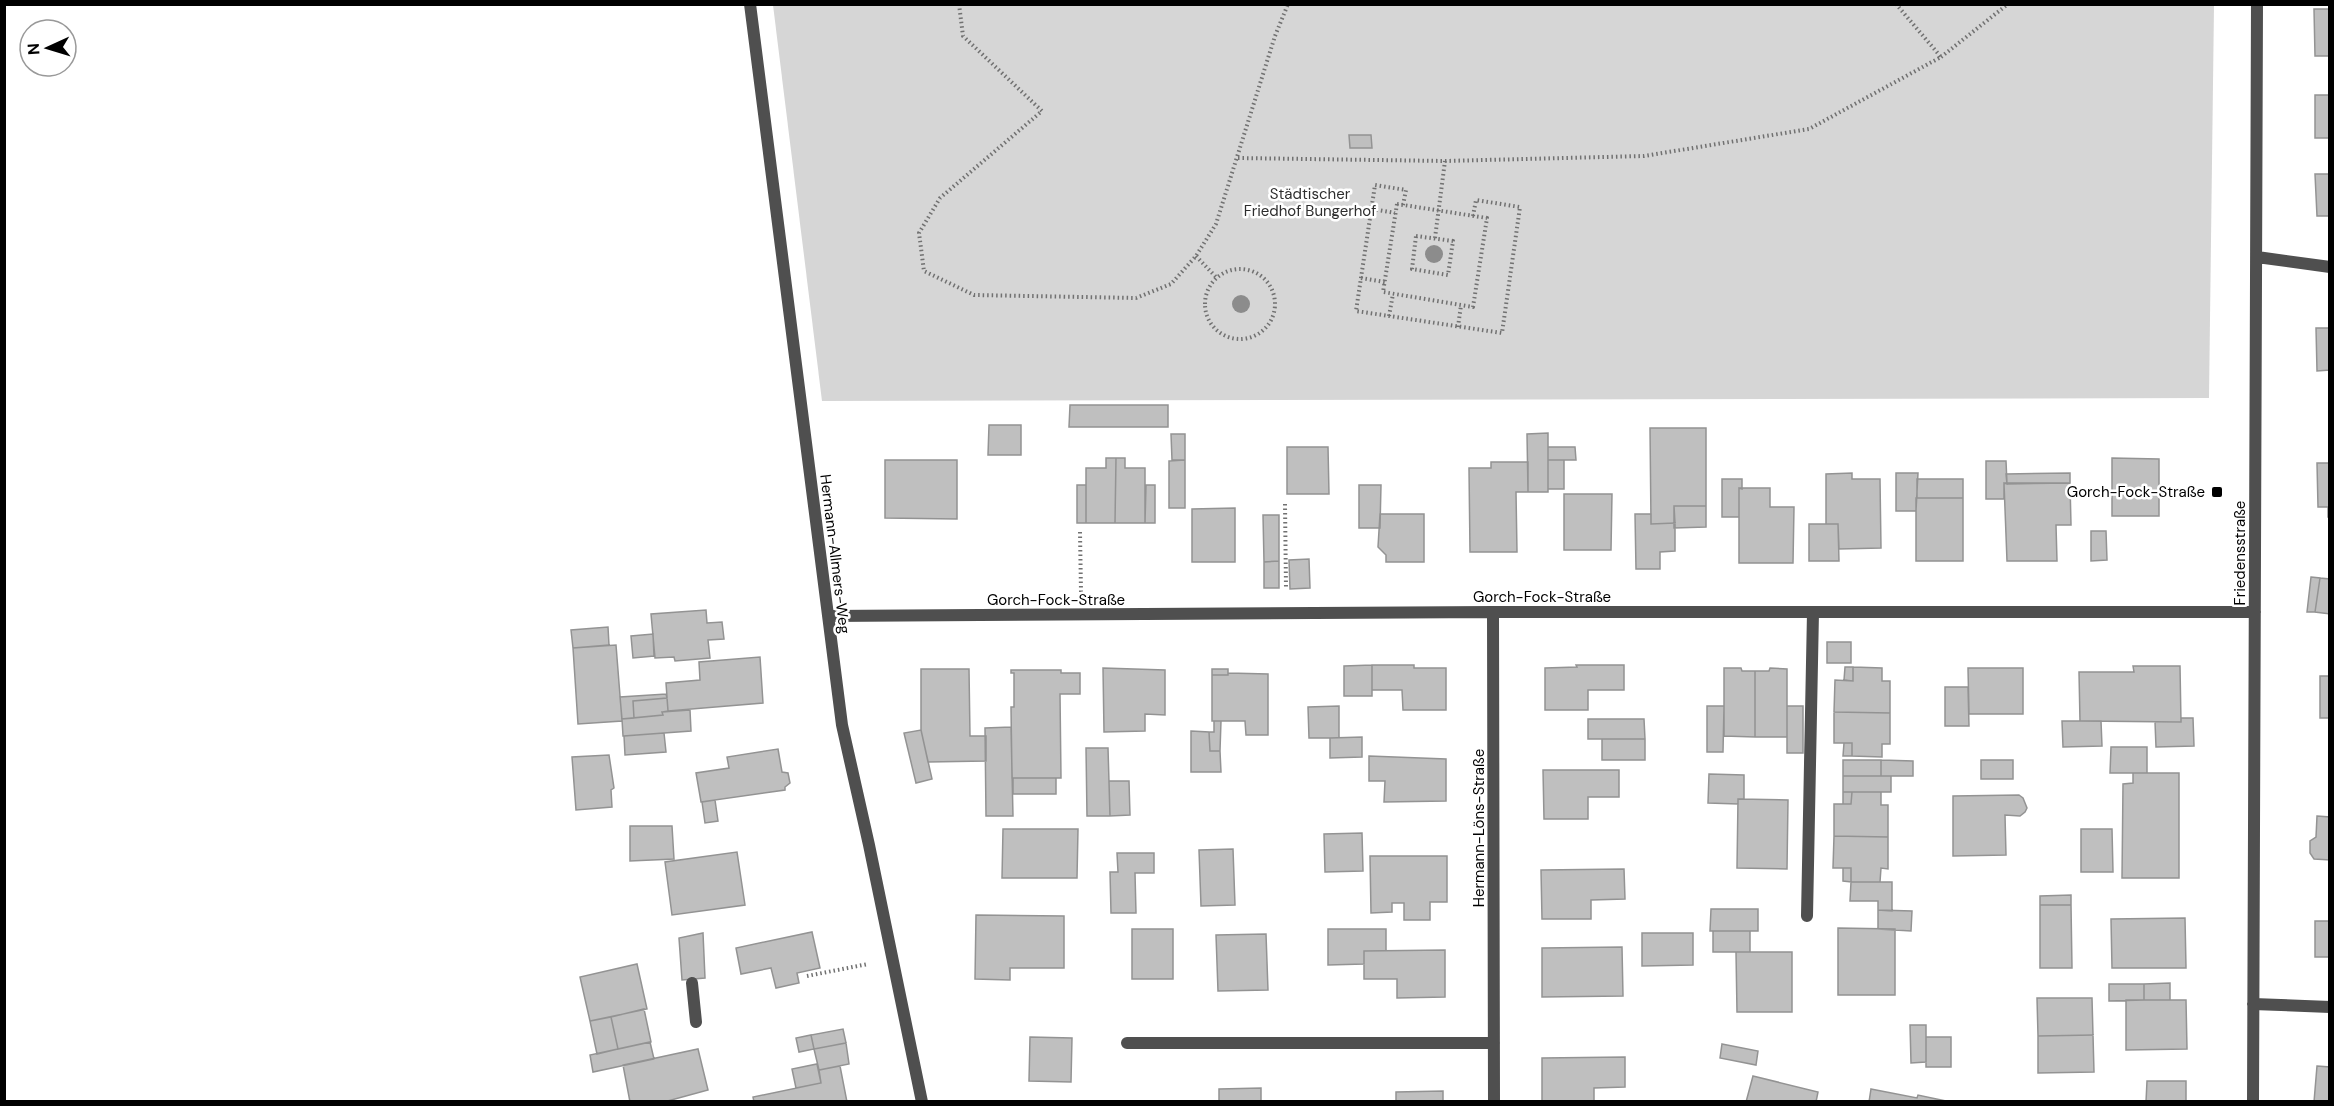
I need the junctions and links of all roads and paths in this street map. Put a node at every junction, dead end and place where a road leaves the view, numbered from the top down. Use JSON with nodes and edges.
{"nodes":[{"id":1,"x":750,"y":4,"type":"edge"},
{"id":2,"x":959,"y":4,"type":"edge"},
{"id":3,"x":1288,"y":4,"type":"edge"},
{"id":4,"x":1896,"y":4,"type":"edge"},
{"id":5,"x":2008,"y":4,"type":"edge"},
{"id":6,"x":2257,"y":4,"type":"edge"},
{"id":7,"x":1941,"y":57,"type":"junction"},
{"id":8,"x":1238,"y":158,"type":"junction"},
{"id":9,"x":1445,"y":161,"type":"junction"},
{"id":10,"x":1403,"y":205,"type":"junction"},
{"id":11,"x":1372,"y":208,"type":"junction"},
{"id":12,"x":1438,"y":210,"type":"junction"},
{"id":13,"x":1395,"y":213,"type":"junction"},
{"id":14,"x":1473,"y":216,"type":"junction"},
{"id":15,"x":1435,"y":238,"type":"junction"},
{"id":16,"x":1196,"y":255,"type":"junction"},
{"id":17,"x":2257,"y":257,"type":"junction"},
{"id":18,"x":2330,"y":267,"type":"edge"},
{"id":19,"x":1216,"y":278,"type":"junction"},
{"id":20,"x":1361,"y":278,"type":"junction"},
{"id":21,"x":1385,"y":282,"type":"junction"},
{"id":22,"x":1393,"y":294,"type":"junction"},
{"id":23,"x":1461,"y":305,"type":"junction"},
{"id":24,"x":1389,"y":316,"type":"junction"},
{"id":25,"x":1458,"y":327,"type":"junction"},
{"id":26,"x":1285,"y":504,"type":"dead end"},
{"id":27,"x":1080,"y":532,"type":"dead end"},
{"id":28,"x":1493,"y":612,"type":"junction"},
{"id":29,"x":1813,"y":612,"type":"junction"},
{"id":30,"x":2255,"y":612,"type":"junction"},
{"id":31,"x":1287,"y":614,"type":"junction"},
{"id":32,"x":1081,"y":615,"type":"junction"},
{"id":33,"x":828,"y":616,"type":"junction"},
{"id":34,"x":1807,"y":916,"type":"dead end"},
{"id":35,"x":892,"y":959,"type":"junction"},
{"id":36,"x":807,"y":976,"type":"dead end"},
{"id":37,"x":692,"y":983,"type":"dead end"},
{"id":38,"x":2253,"y":1004,"type":"junction"},
{"id":39,"x":2330,"y":1007,"type":"edge"},
{"id":40,"x":696,"y":1022,"type":"dead end"},
{"id":41,"x":1127,"y":1043,"type":"dead end"},
{"id":42,"x":1494,"y":1043,"type":"junction"},
{"id":43,"x":922,"y":1101,"type":"edge"},
{"id":44,"x":1494,"y":1101,"type":"edge"},
{"id":45,"x":2253,"y":1101,"type":"edge"}],
"edges":[{"from":1,"to":33,"type":"street","name":"Hermann-Allmers-Weg"},
{"from":2,"to":16,"type":"path"},
{"from":3,"to":8,"type":"path"},
{"from":4,"to":7,"type":"path"},
{"from":5,"to":7,"type":"path"},
{"from":6,"to":17,"type":"street","name":"Friedensstraße"},
{"from":7,"to":9,"type":"path"},
{"from":8,"to":9,"type":"path"},
{"from":8,"to":16,"type":"path"},
{"from":9,"to":12,"type":"path"},
{"from":10,"to":11,"type":"path"},
{"from":10,"to":12,"type":"path"},
{"from":10,"to":13,"type":"path"},
{"from":11,"to":13,"type":"path"},
{"from":11,"to":20,"type":"path"},
{"from":12,"to":14,"type":"path"},
{"from":12,"to":15,"type":"path"},
{"from":13,"to":21,"type":"path"},
{"from":14,"to":23,"type":"path"},
{"from":14,"to":25,"type":"path"},
{"from":15,"to":15,"type":"path"},
{"from":16,"to":19,"type":"path"},
{"from":17,"to":18,"type":"street"},
{"from":17,"to":30,"type":"street","name":"Friedensstraße"},
{"from":19,"to":19,"type":"path"},
{"from":20,"to":21,"type":"path"},
{"from":20,"to":24,"type":"path"},
{"from":21,"to":22,"type":"path"},
{"from":22,"to":23,"type":"path"},
{"from":22,"to":24,"type":"path"},
{"from":23,"to":25,"type":"path"},
{"from":24,"to":25,"type":"path"},
{"from":26,"to":31,"type":"path"},
{"from":27,"to":32,"type":"path"},
{"from":28,"to":29,"type":"street","name":"Gorch-Fock-Straße"},
{"from":28,"to":31,"type":"street","name":"Gorch-Fock-Straße"},
{"from":28,"to":42,"type":"street","name":"Hermann-Löns-Straße"},
{"from":29,"to":30,"type":"street","name":"Gorch-Fock-Straße"},
{"from":29,"to":34,"type":"street"},
{"from":30,"to":38,"type":"street","name":"Friedensstraße"},
{"from":31,"to":32,"type":"street","name":"Gorch-Fock-Straße"},
{"from":32,"to":33,"type":"street","name":"Gorch-Fock-Straße"},
{"from":33,"to":35,"type":"street","name":"Hermann-Allmers-Weg"},
{"from":35,"to":36,"type":"path"},
{"from":35,"to":43,"type":"street","name":"Hermann-Allmers-Weg"},
{"from":37,"to":40,"type":"street"},
{"from":38,"to":39,"type":"street"},
{"from":38,"to":45,"type":"street","name":"Friedensstraße"},
{"from":41,"to":42,"type":"street"},
{"from":42,"to":44,"type":"street","name":"Hermann-Löns-Straße"}]}
